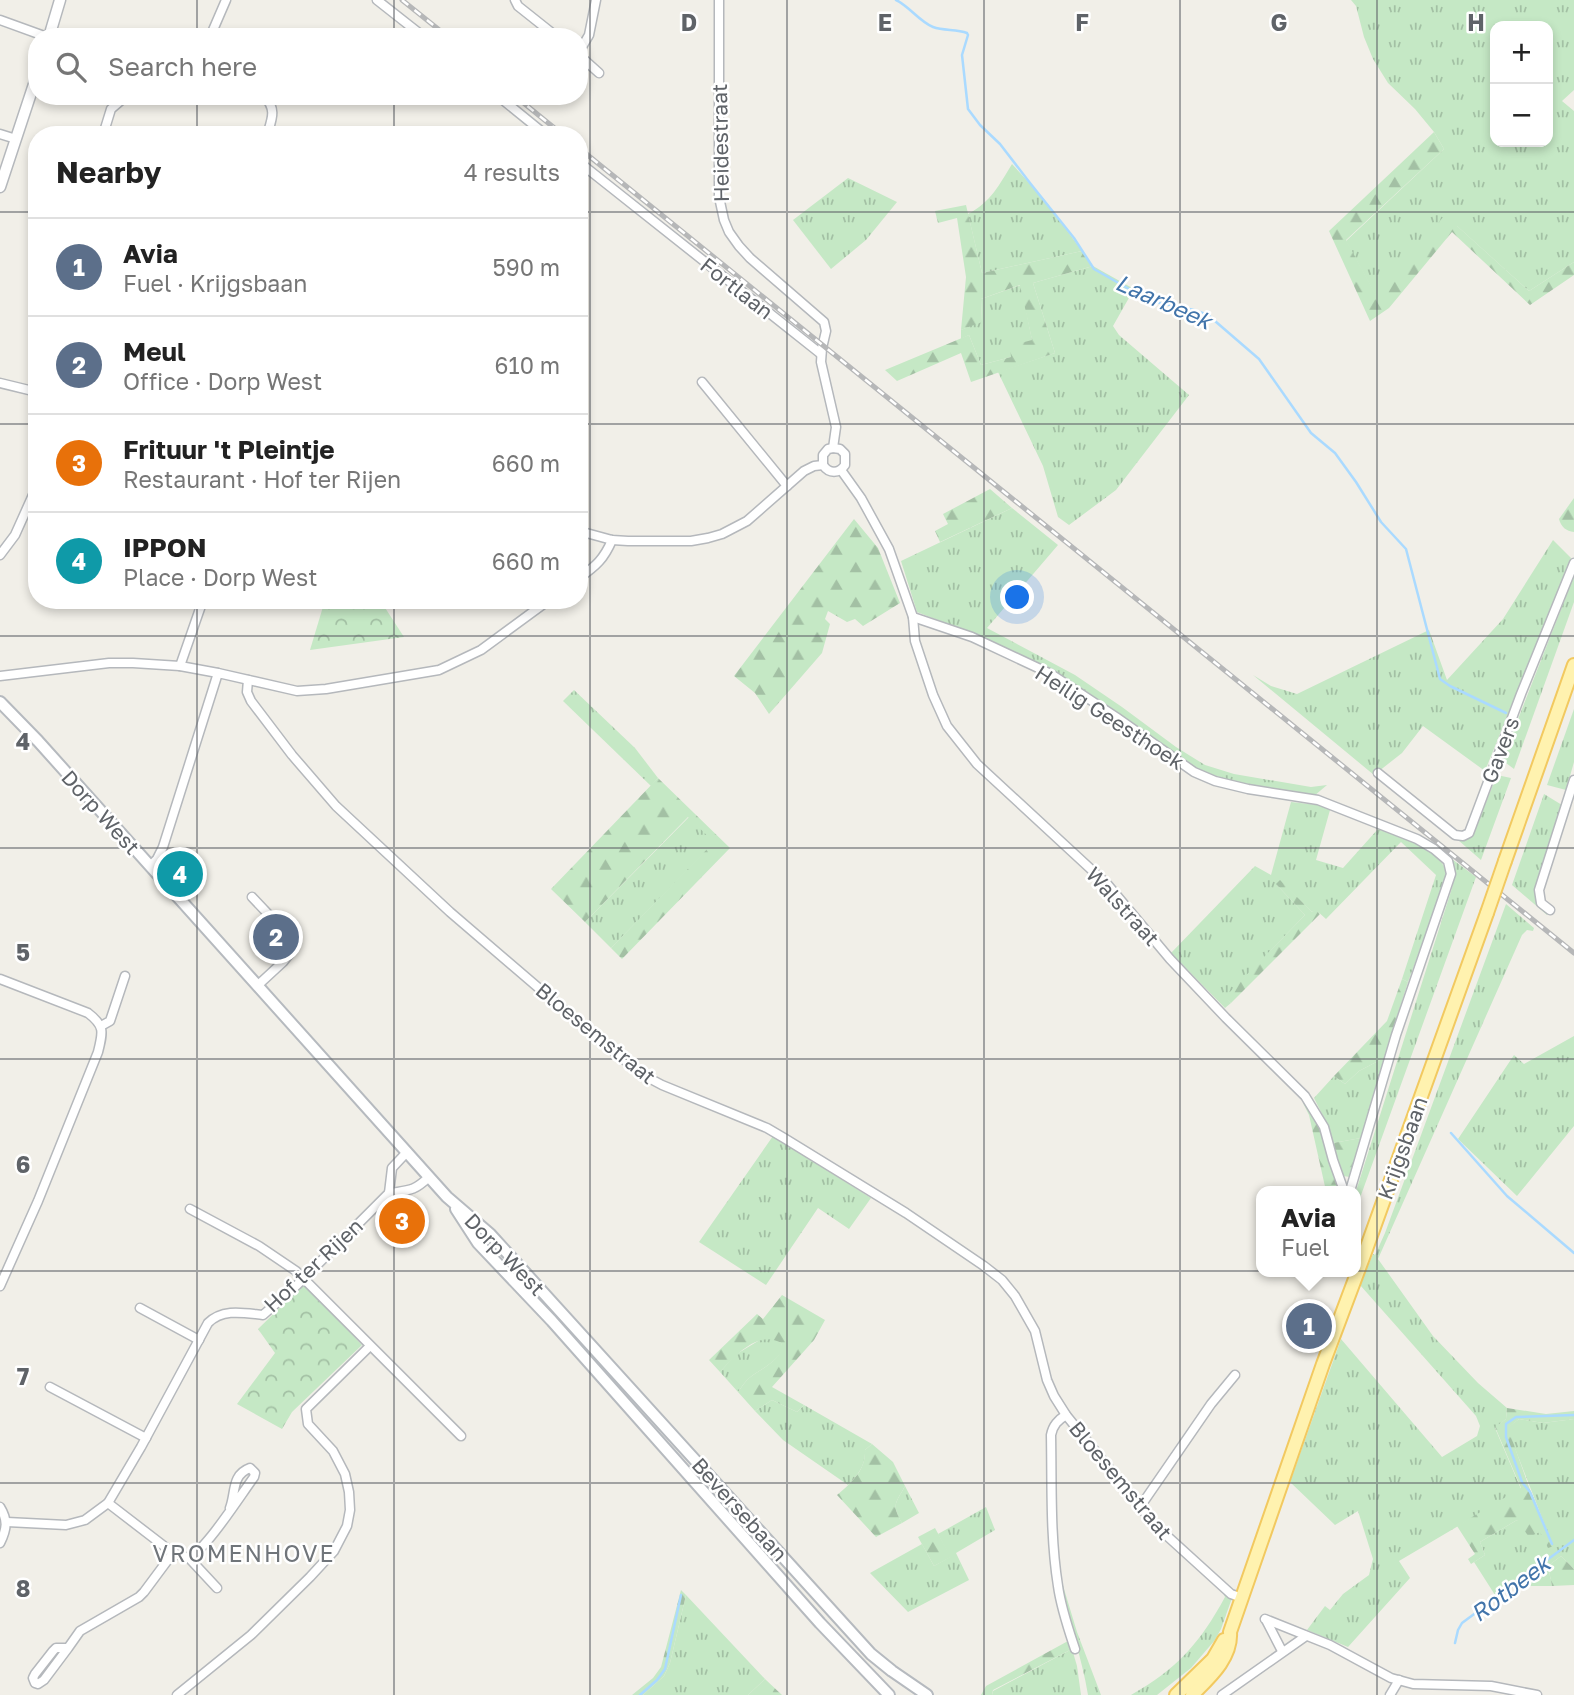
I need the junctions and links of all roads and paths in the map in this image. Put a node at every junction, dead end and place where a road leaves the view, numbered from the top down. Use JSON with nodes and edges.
{"nodes":[{"id":1,"x":60,"y":0,"type":"edge"},
{"id":2,"x":226,"y":0,"type":"edge"},
{"id":3,"x":377,"y":0,"type":"edge"},
{"id":4,"x":515,"y":0,"type":"edge"},
{"id":5,"x":596,"y":0,"type":"edge"},
{"id":6,"x":719,"y":0,"type":"edge"},
{"id":7,"x":0,"y":20,"type":"edge"},
{"id":8,"x":51,"y":28,"type":"edge"},
{"id":9,"x":214,"y":28,"type":"edge"},
{"id":10,"x":413,"y":28,"type":"edge"},
{"id":11,"x":546,"y":28,"type":"edge"},
{"id":12,"x":28,"y":30,"type":"edge"},
{"id":13,"x":588,"y":38,"type":"edge"},
{"id":14,"x":588,"y":62,"type":"edge"},
{"id":15,"x":599,"y":73,"type":"dead end"},
{"id":16,"x":28,"y":102,"type":"edge"},
{"id":17,"x":115,"y":105,"type":"edge"},
{"id":18,"x":271,"y":105,"type":"edge"},
{"id":19,"x":509,"y":105,"type":"edge"},
{"id":20,"x":106,"y":126,"type":"edge"},
{"id":21,"x":270,"y":126,"type":"edge"},
{"id":22,"x":535,"y":126,"type":"edge"},
{"id":23,"x":0,"y":134,"type":"edge"},
{"id":24,"x":16,"y":139,"type":"junction"},
{"id":25,"x":588,"y":169,"type":"edge"},
{"id":26,"x":0,"y":187,"type":"edge"},
{"id":27,"x":821,"y":354,"type":"junction"},
{"id":28,"x":702,"y":382,"type":"dead end"},
{"id":29,"x":0,"y":383,"type":"edge"},
{"id":30,"x":28,"y":390,"type":"edge"},
{"id":31,"x":833,"y":447,"type":"junction"},
{"id":32,"x":823,"y":465,"type":"junction"},
{"id":33,"x":841,"y":470,"type":"junction"},
{"id":34,"x":786,"y":486,"type":"junction"},
{"id":35,"x":28,"y":506,"type":"edge"},
{"id":36,"x":588,"y":533,"type":"edge"},
{"id":37,"x":612,"y":540,"type":"junction"},
{"id":38,"x":0,"y":555,"type":"edge"},
{"id":39,"x":1574,"y":563,"type":"edge"},
{"id":40,"x":588,"y":572,"type":"edge"},
{"id":41,"x":200,"y":609,"type":"edge"},
{"id":42,"x":537,"y":609,"type":"edge"},
{"id":43,"x":913,"y":617,"type":"junction"},
{"id":44,"x":1574,"y":665,"type":"edge"},
{"id":45,"x":180,"y":666,"type":"junction"},
{"id":46,"x":218,"y":673,"type":"junction"},
{"id":47,"x":0,"y":676,"type":"edge"},
{"id":48,"x":248,"y":680,"type":"junction"},
{"id":49,"x":0,"y":702,"type":"edge"},
{"id":50,"x":1378,"y":773,"type":"dead end"},
{"id":51,"x":1574,"y":780,"type":"edge"},
{"id":52,"x":150,"y":866,"type":"junction"},
{"id":53,"x":252,"y":897,"type":"dead end"},
{"id":54,"x":1550,"y":910,"type":"dead end"},
{"id":55,"x":125,"y":976,"type":"dead end"},
{"id":56,"x":0,"y":979,"type":"edge"},
{"id":57,"x":257,"y":986,"type":"junction"},
{"id":58,"x":101,"y":1027,"type":"junction"},
{"id":59,"x":407,"y":1152,"type":"junction"},
{"id":60,"x":429,"y":1177,"type":"junction"},
{"id":61,"x":1342,"y":1186,"type":"edge"},
{"id":62,"x":1351,"y":1186,"type":"edge"},
{"id":63,"x":389,"y":1193,"type":"junction"},
{"id":64,"x":447,"y":1197,"type":"junction"},
{"id":65,"x":190,"y":1209,"type":"dead end"},
{"id":66,"x":1361,"y":1263,"type":"edge"},
{"id":67,"x":1356,"y":1277,"type":"edge"},
{"id":68,"x":304,"y":1278,"type":"junction"},
{"id":69,"x":0,"y":1286,"type":"edge"},
{"id":70,"x":140,"y":1308,"type":"dead end"},
{"id":71,"x":562,"y":1312,"type":"joint"},
{"id":72,"x":552,"y":1321,"type":"joint"},
{"id":73,"x":199,"y":1340,"type":"junction"},
{"id":74,"x":370,"y":1346,"type":"junction"},
{"id":75,"x":1236,"y":1375,"type":"dead end"},
{"id":76,"x":50,"y":1387,"type":"dead end"},
{"id":77,"x":1066,"y":1415,"type":"junction"},
{"id":78,"x":461,"y":1436,"type":"dead end"},
{"id":79,"x":146,"y":1438,"type":"junction"},
{"id":80,"x":108,"y":1503,"type":"junction"},
{"id":81,"x":0,"y":1507,"type":"edge"},
{"id":82,"x":1140,"y":1507,"type":"junction"},
{"id":83,"x":230,"y":1508,"type":"junction"},
{"id":84,"x":7,"y":1522,"type":"junction"},
{"id":85,"x":0,"y":1543,"type":"edge"},
{"id":86,"x":173,"y":1553,"type":"junction"},
{"id":87,"x":189,"y":1558,"type":"junction"},
{"id":88,"x":218,"y":1588,"type":"dead end"},
{"id":89,"x":1242,"y":1598,"type":"junction"},
{"id":90,"x":1230,"y":1632,"type":"junction"},
{"id":91,"x":1306,"y":1636,"type":"junction"},
{"id":92,"x":68,"y":1648,"type":"junction"},
{"id":93,"x":1075,"y":1648,"type":"dead end"},
{"id":94,"x":1282,"y":1651,"type":"junction"},
{"id":95,"x":1399,"y":1680,"type":"junction"},
{"id":96,"x":177,"y":1695,"type":"edge"},
{"id":97,"x":889,"y":1695,"type":"edge"},
{"id":98,"x":927,"y":1695,"type":"edge"},
{"id":99,"x":1176,"y":1695,"type":"edge"},
{"id":100,"x":1192,"y":1695,"type":"edge"},
{"id":101,"x":1222,"y":1695,"type":"edge"},
{"id":102,"x":1390,"y":1695,"type":"edge"},
{"id":103,"x":1537,"y":1695,"type":"edge"}],
"edges":[{"from":1,"to":8,"type":"street"},
{"from":2,"to":9,"type":"street"},
{"from":3,"to":10,"type":"street"},
{"from":4,"to":11,"type":"street"},
{"from":5,"to":13,"type":"street"},
{"from":6,"to":27,"type":"street","name":"Heidestraat"},
{"from":7,"to":12,"type":"street"},
{"from":14,"to":15,"type":"street"},
{"from":16,"to":24,"type":"street"},
{"from":17,"to":20,"type":"street"},
{"from":18,"to":21,"type":"street"},
{"from":19,"to":22,"type":"street"},
{"from":23,"to":24,"type":"street"},
{"from":24,"to":26,"type":"street"},
{"from":25,"to":27,"type":"street","name":"Fortlaan"},
{"from":27,"to":31,"type":"street"},
{"from":28,"to":34,"type":"street"},
{"from":29,"to":30,"type":"street"},
{"from":31,"to":32,"type":"street"},
{"from":31,"to":33,"type":"street"},
{"from":32,"to":33,"type":"street"},
{"from":32,"to":34,"type":"street"},
{"from":33,"to":43,"type":"street"},
{"from":34,"to":37,"type":"street"},
{"from":35,"to":38,"type":"street"},
{"from":36,"to":37,"type":"street"},
{"from":37,"to":40,"type":"street"},
{"from":39,"to":50,"type":"street","name":"Gavers"},
{"from":41,"to":45,"type":"street"},
{"from":42,"to":48,"type":"street"},
{"from":43,"to":61,"type":"street","name":"Walstraat"},
{"from":43,"to":62,"type":"street","name":"Heilig Geesthoek"},
{"from":44,"to":66,"type":"main road","name":"Krijgsbaan","bridge":true},
{"from":45,"to":46,"type":"street"},
{"from":45,"to":47,"type":"street"},
{"from":46,"to":48,"type":"street"},
{"from":46,"to":52,"type":"street"},
{"from":48,"to":77,"type":"street","name":"Bloesemstraat"},
{"from":49,"to":52,"type":"main road","name":"Dorp West"},
{"from":51,"to":54,"type":"street"},
{"from":52,"to":57,"type":"main road","name":"Dorp West"},
{"from":53,"to":57,"type":"street"},
{"from":55,"to":58,"type":"street"},
{"from":56,"to":58,"type":"street"},
{"from":57,"to":59,"type":"main road","name":"Dorp West"},
{"from":58,"to":69,"type":"street"},
{"from":59,"to":60,"type":"main road","name":"Dorp West"},
{"from":59,"to":63,"type":"street","name":"Hof ter Rijen"},
{"from":60,"to":63,"type":"street","name":"Hof ter Rijen"},
{"from":60,"to":64,"type":"main road","name":"Dorp West"},
{"from":63,"to":68,"type":"street","name":"Hof ter Rijen"},
{"from":64,"to":71,"type":"main road","name":"Dorp West"},
{"from":64,"to":72,"type":"main road","name":"Dorp West"},
{"from":65,"to":68,"type":"street"},
{"from":67,"to":89,"type":"main road","name":"Krijgsbaan","bridge":true},
{"from":68,"to":73,"type":"street","name":"Hof ter Rijen"},
{"from":68,"to":74,"type":"street"},
{"from":70,"to":73,"type":"street"},
{"from":71,"to":98,"type":"main road","name":"Beversebaan"},
{"from":72,"to":97,"type":"main road","name":"Beversebaan"},
{"from":73,"to":79,"type":"street","name":"Hof ter Rijen"},
{"from":74,"to":78,"type":"street"},
{"from":74,"to":96,"type":"street"},
{"from":75,"to":82,"type":"street"},
{"from":76,"to":79,"type":"street"},
{"from":77,"to":82,"type":"street","name":"Bloesemstraat"},
{"from":77,"to":93,"type":"street","name":"Bloesemstraat"},
{"from":79,"to":80,"type":"street","name":"Hof ter Rijen"},
{"from":80,"to":84,"type":"street","name":"Hof ter Rijen"},
{"from":80,"to":86,"type":"street"},
{"from":81,"to":84,"type":"street"},
{"from":82,"to":89,"type":"street","name":"Bloesemstraat"},
{"from":83,"to":83,"type":"street"},
{"from":83,"to":87,"type":"street"},
{"from":84,"to":85,"type":"street"},
{"from":86,"to":87,"type":"street"},
{"from":86,"to":92,"type":"street"},
{"from":87,"to":88,"type":"street"},
{"from":89,"to":90,"type":"main road","name":"Krijgsbaan"},
{"from":90,"to":99,"type":"main road","name":"Krijgsbaan"},
{"from":90,"to":100,"type":"main road","name":"Krijgsbaan"},
{"from":91,"to":94,"type":"street"},
{"from":91,"to":94,"type":"street"},
{"from":91,"to":95,"type":"street"},
{"from":92,"to":92,"type":"street"},
{"from":94,"to":101,"type":"street"},
{"from":95,"to":102,"type":"street"},
{"from":95,"to":103,"type":"street"}]}
